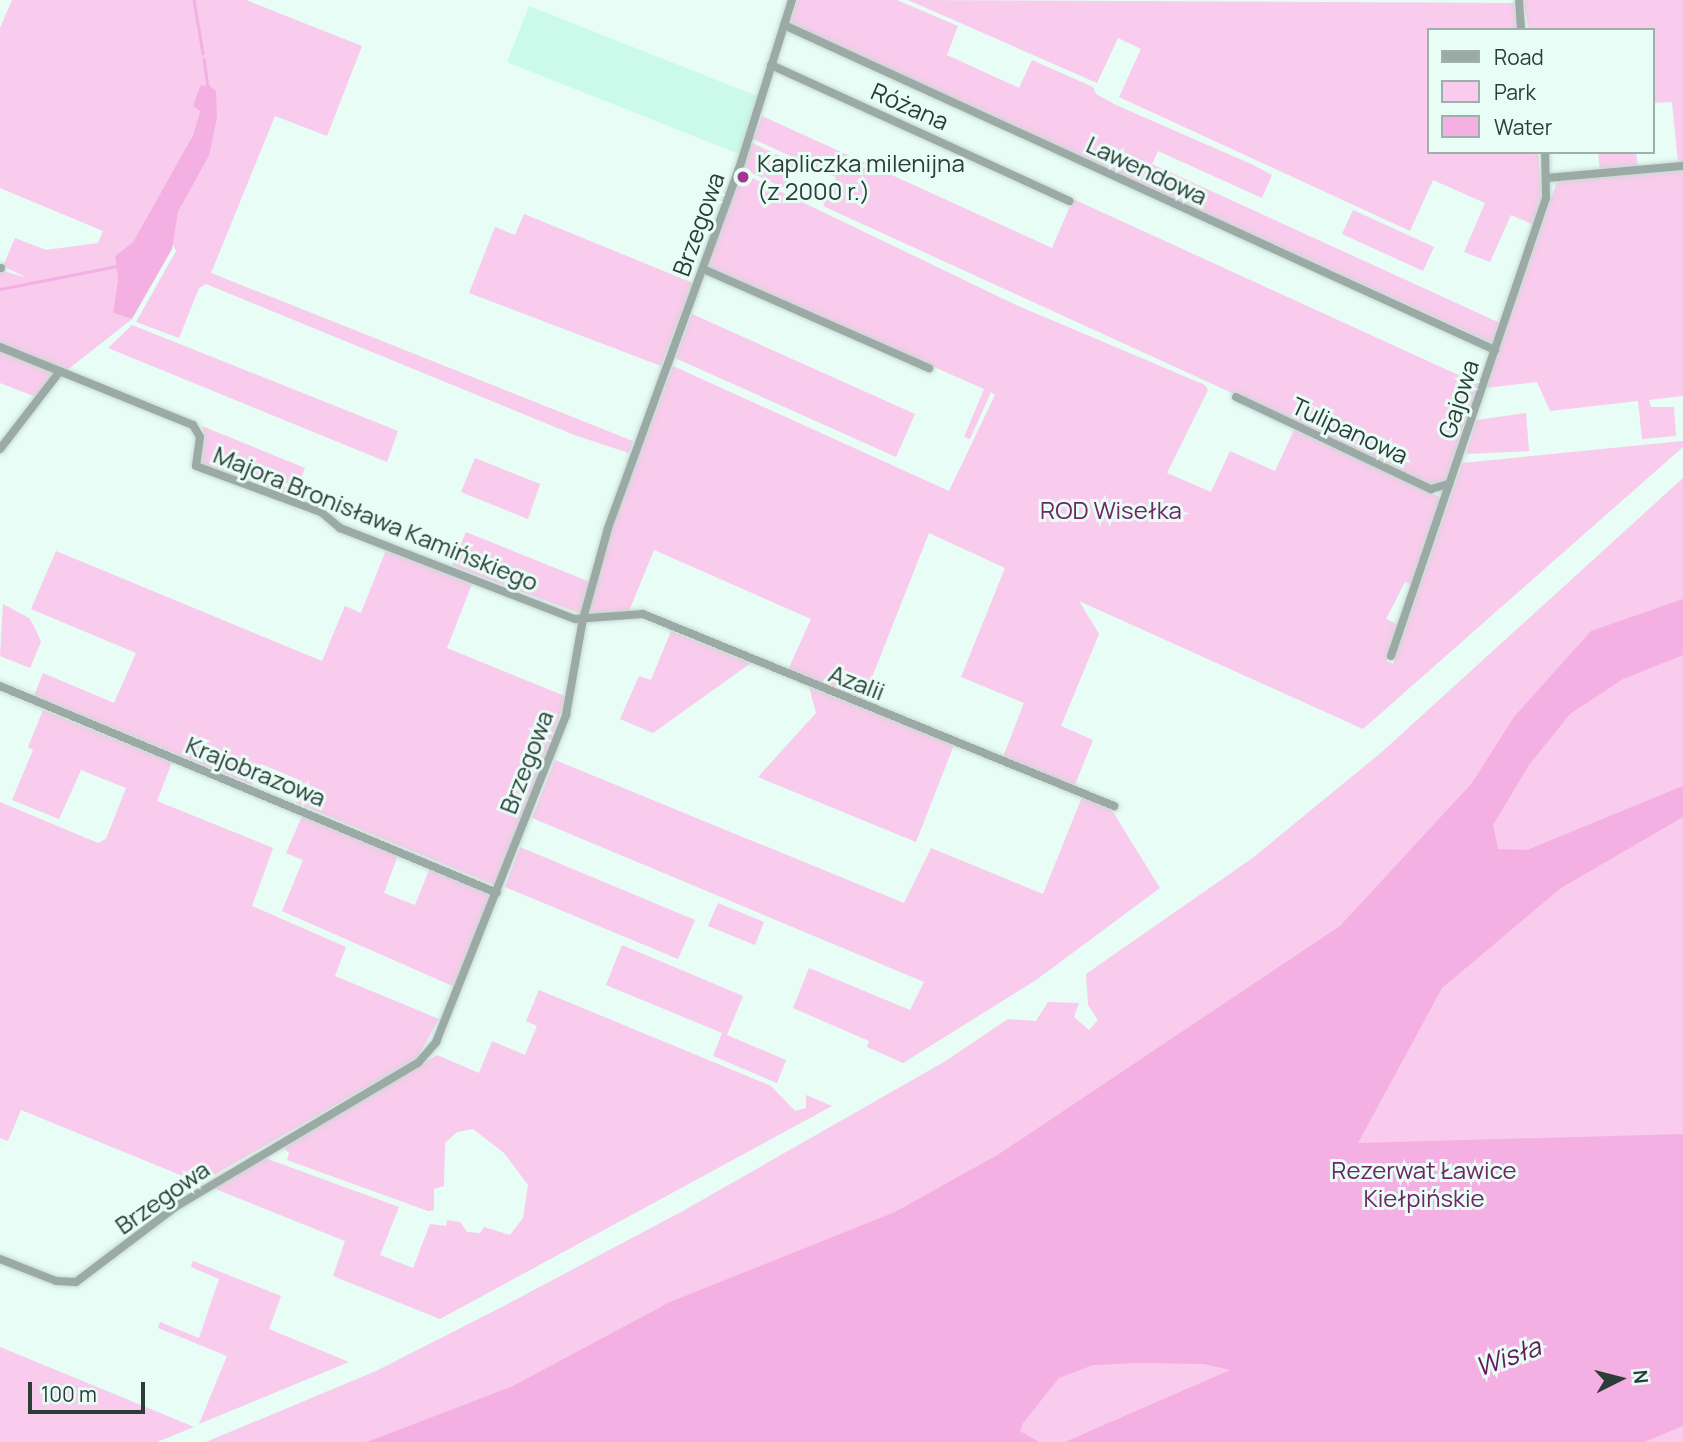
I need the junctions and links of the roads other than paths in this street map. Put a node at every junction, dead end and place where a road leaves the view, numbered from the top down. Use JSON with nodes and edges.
{"nodes":[{"id":1,"x":792,"y":0,"type":"edge"},
{"id":2,"x":1519,"y":0,"type":"edge"},
{"id":3,"x":784,"y":25,"type":"junction"},
{"id":4,"x":1521,"y":28,"type":"edge"},
{"id":5,"x":771,"y":65,"type":"junction"},
{"id":6,"x":1545,"y":154,"type":"edge"},
{"id":7,"x":1683,"y":166,"type":"edge"},
{"id":8,"x":1548,"y":178,"type":"junction"},
{"id":9,"x":1070,"y":201,"type":"dead end"},
{"id":10,"x":703,"y":269,"type":"junction"},
{"id":11,"x":0,"y":347,"type":"edge"},
{"id":12,"x":1495,"y":349,"type":"junction"},
{"id":13,"x":929,"y":368,"type":"dead end"},
{"id":14,"x":60,"y":371,"type":"junction"},
{"id":15,"x":1236,"y":397,"type":"dead end"},
{"id":16,"x":0,"y":449,"type":"edge"},
{"id":17,"x":1449,"y":484,"type":"junction"},
{"id":18,"x":583,"y":619,"type":"junction"},
{"id":19,"x":1391,"y":656,"type":"dead end"},
{"id":20,"x":0,"y":686,"type":"edge"},
{"id":21,"x":1114,"y":806,"type":"dead end"},
{"id":22,"x":498,"y":892,"type":"junction"},
{"id":23,"x":0,"y":1259,"type":"edge"}],
"edges":[{"from":1,"to":3,"type":"street","name":"Brzegowa"},
{"from":2,"to":4,"type":"street"},
{"from":3,"to":5,"type":"street","name":"Brzegowa"},
{"from":3,"to":12,"type":"street","name":"Lawendowa"},
{"from":5,"to":9,"type":"street","name":"Różana"},
{"from":5,"to":10,"type":"street","name":"Brzegowa"},
{"from":6,"to":8,"type":"street","name":"Gajowa"},
{"from":7,"to":8,"type":"street"},
{"from":8,"to":12,"type":"street","name":"Gajowa"},
{"from":10,"to":13,"type":"street"},
{"from":10,"to":18,"type":"street","name":"Brzegowa"},
{"from":11,"to":14,"type":"street","name":"Majora Bronisława Kamińskiego"},
{"from":12,"to":17,"type":"street","name":"Gajowa"},
{"from":14,"to":16,"type":"street"},
{"from":14,"to":18,"type":"street","name":"Majora Bronisława Kamińskiego"},
{"from":15,"to":17,"type":"street","name":"Tulipanowa"},
{"from":17,"to":19,"type":"street","name":"Gajowa"},
{"from":18,"to":21,"type":"street","name":"Azalii"},
{"from":18,"to":22,"type":"street","name":"Brzegowa"},
{"from":20,"to":22,"type":"street","name":"Krajobrazowa"},
{"from":22,"to":23,"type":"street","name":"Brzegowa"}]}
